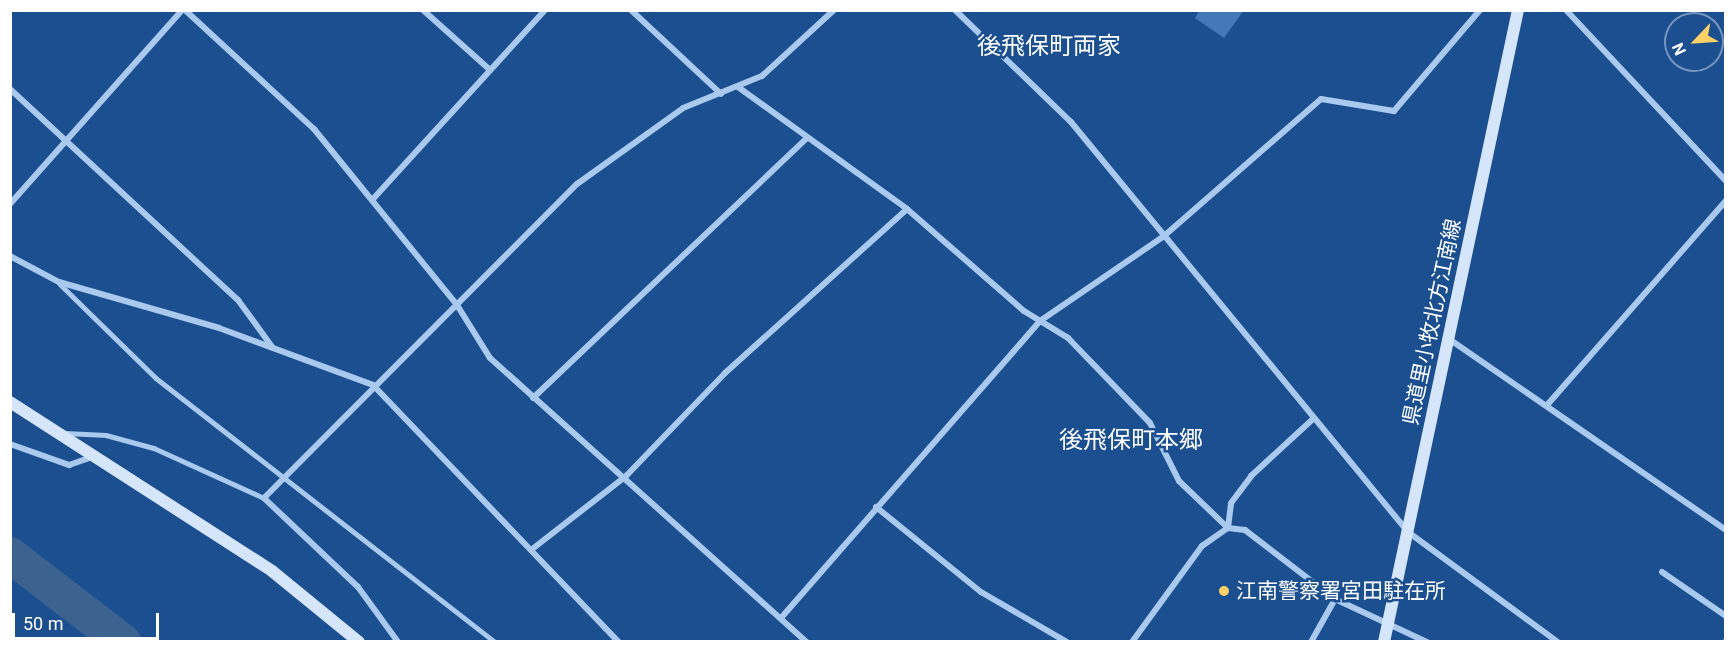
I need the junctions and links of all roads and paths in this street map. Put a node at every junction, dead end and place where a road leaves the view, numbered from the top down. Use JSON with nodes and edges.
{"nodes":[{"id":1,"x":183,"y":10,"type":"edge"},
{"id":2,"x":423,"y":10,"type":"edge"},
{"id":3,"x":545,"y":10,"type":"edge"},
{"id":4,"x":631,"y":10,"type":"edge"},
{"id":5,"x":834,"y":10,"type":"edge"},
{"id":6,"x":955,"y":10,"type":"edge"},
{"id":7,"x":1480,"y":10,"type":"edge"},
{"id":8,"x":1518,"y":10,"type":"edge"},
{"id":9,"x":1566,"y":10,"type":"edge"},
{"id":10,"x":490,"y":70,"type":"junction"},
{"id":11,"x":738,"y":87,"type":"junction"},
{"id":12,"x":10,"y":90,"type":"edge"},
{"id":13,"x":721,"y":94,"type":"junction"},
{"id":14,"x":806,"y":139,"type":"junction"},
{"id":15,"x":67,"y":140,"type":"junction"},
{"id":16,"x":1725,"y":181,"type":"edge"},
{"id":17,"x":373,"y":199,"type":"junction"},
{"id":18,"x":1725,"y":201,"type":"edge"},
{"id":19,"x":10,"y":204,"type":"edge"},
{"id":20,"x":907,"y":209,"type":"junction"},
{"id":21,"x":1164,"y":236,"type":"junction"},
{"id":22,"x":10,"y":256,"type":"edge"},
{"id":23,"x":59,"y":282,"type":"junction"},
{"id":24,"x":457,"y":304,"type":"junction"},
{"id":25,"x":1040,"y":321,"type":"junction"},
{"id":26,"x":1449,"y":339,"type":"junction"},
{"id":27,"x":273,"y":348,"type":"junction"},
{"id":28,"x":373,"y":385,"type":"junction"},
{"id":29,"x":532,"y":398,"type":"junction"},
{"id":30,"x":10,"y":402,"type":"edge"},
{"id":31,"x":1548,"y":404,"type":"junction"},
{"id":32,"x":1312,"y":420,"type":"junction"},
{"id":33,"x":59,"y":432,"type":"junction"},
{"id":34,"x":10,"y":444,"type":"edge"},
{"id":35,"x":96,"y":455,"type":"junction"},
{"id":36,"x":626,"y":476,"type":"junction"},
{"id":37,"x":284,"y":478,"type":"junction"},
{"id":38,"x":264,"y":498,"type":"junction"},
{"id":39,"x":876,"y":507,"type":"junction"},
{"id":40,"x":1228,"y":528,"type":"junction"},
{"id":41,"x":1725,"y":530,"type":"edge"},
{"id":42,"x":1408,"y":532,"type":"junction"},
{"id":43,"x":531,"y":550,"type":"junction"},
{"id":44,"x":1662,"y":572,"type":"dead end"},
{"id":45,"x":1335,"y":599,"type":"junction"},
{"id":46,"x":1725,"y":616,"type":"edge"},
{"id":47,"x":781,"y":618,"type":"junction"},
{"id":48,"x":1388,"y":621,"type":"junction"},
{"id":49,"x":359,"y":642,"type":"edge"},
{"id":50,"x":398,"y":642,"type":"edge"},
{"id":51,"x":495,"y":642,"type":"edge"},
{"id":52,"x":619,"y":642,"type":"edge"},
{"id":53,"x":807,"y":642,"type":"edge"},
{"id":54,"x":1067,"y":642,"type":"edge"},
{"id":55,"x":1132,"y":642,"type":"edge"},
{"id":56,"x":1311,"y":642,"type":"edge"},
{"id":57,"x":1383,"y":642,"type":"edge"},
{"id":58,"x":1427,"y":642,"type":"edge"},
{"id":59,"x":1558,"y":642,"type":"edge"}],
"edges":[{"from":1,"to":15,"type":"street"},
{"from":1,"to":17,"type":"street"},
{"from":2,"to":10,"type":"street"},
{"from":3,"to":10,"type":"street"},
{"from":4,"to":13,"type":"street"},
{"from":5,"to":11,"type":"street"},
{"from":6,"to":21,"type":"street"},
{"from":7,"to":21,"type":"street"},
{"from":8,"to":26,"type":"main road","name":"県道里小牧北方江南線"},
{"from":9,"to":16,"type":"street"},
{"from":10,"to":17,"type":"street"},
{"from":11,"to":13,"type":"street"},
{"from":11,"to":14,"type":"street"},
{"from":12,"to":15,"type":"street"},
{"from":13,"to":24,"type":"street"},
{"from":14,"to":20,"type":"street"},
{"from":14,"to":29,"type":"street"},
{"from":15,"to":19,"type":"street"},
{"from":15,"to":27,"type":"street"},
{"from":17,"to":24,"type":"street"},
{"from":18,"to":31,"type":"street"},
{"from":20,"to":25,"type":"street"},
{"from":20,"to":36,"type":"street"},
{"from":21,"to":25,"type":"street"},
{"from":21,"to":32,"type":"street"},
{"from":22,"to":23,"type":"street"},
{"from":23,"to":27,"type":"street"},
{"from":23,"to":37,"type":"lane"},
{"from":24,"to":28,"type":"street"},
{"from":24,"to":29,"type":"street"},
{"from":25,"to":39,"type":"street"},
{"from":25,"to":40,"type":"street"},
{"from":26,"to":31,"type":"street"},
{"from":26,"to":42,"type":"main road","name":"県道里小牧北方江南線"},
{"from":27,"to":28,"type":"street"},
{"from":28,"to":37,"type":"street"},
{"from":28,"to":43,"type":"street"},
{"from":29,"to":36,"type":"street"},
{"from":30,"to":33,"type":"main road"},
{"from":31,"to":41,"type":"street"},
{"from":32,"to":40,"type":"street"},
{"from":32,"to":42,"type":"street"},
{"from":33,"to":35,"type":"main road"},
{"from":33,"to":38,"type":"lane"},
{"from":34,"to":35,"type":"street"},
{"from":35,"to":49,"type":"main road"},
{"from":36,"to":43,"type":"street"},
{"from":36,"to":47,"type":"street"},
{"from":37,"to":38,"type":"street"},
{"from":37,"to":51,"type":"lane"},
{"from":38,"to":50,"type":"street"},
{"from":39,"to":47,"type":"street"},
{"from":39,"to":54,"type":"street"},
{"from":40,"to":45,"type":"street"},
{"from":40,"to":55,"type":"street"},
{"from":42,"to":48,"type":"main road","name":"県道里小牧北方江南線"},
{"from":42,"to":59,"type":"street"},
{"from":43,"to":52,"type":"street"},
{"from":44,"to":46,"type":"street"},
{"from":45,"to":48,"type":"street"},
{"from":45,"to":56,"type":"street"},
{"from":47,"to":53,"type":"street"},
{"from":48,"to":57,"type":"main road","name":"県道里小牧北方江南線"},
{"from":48,"to":58,"type":"street"}]}
